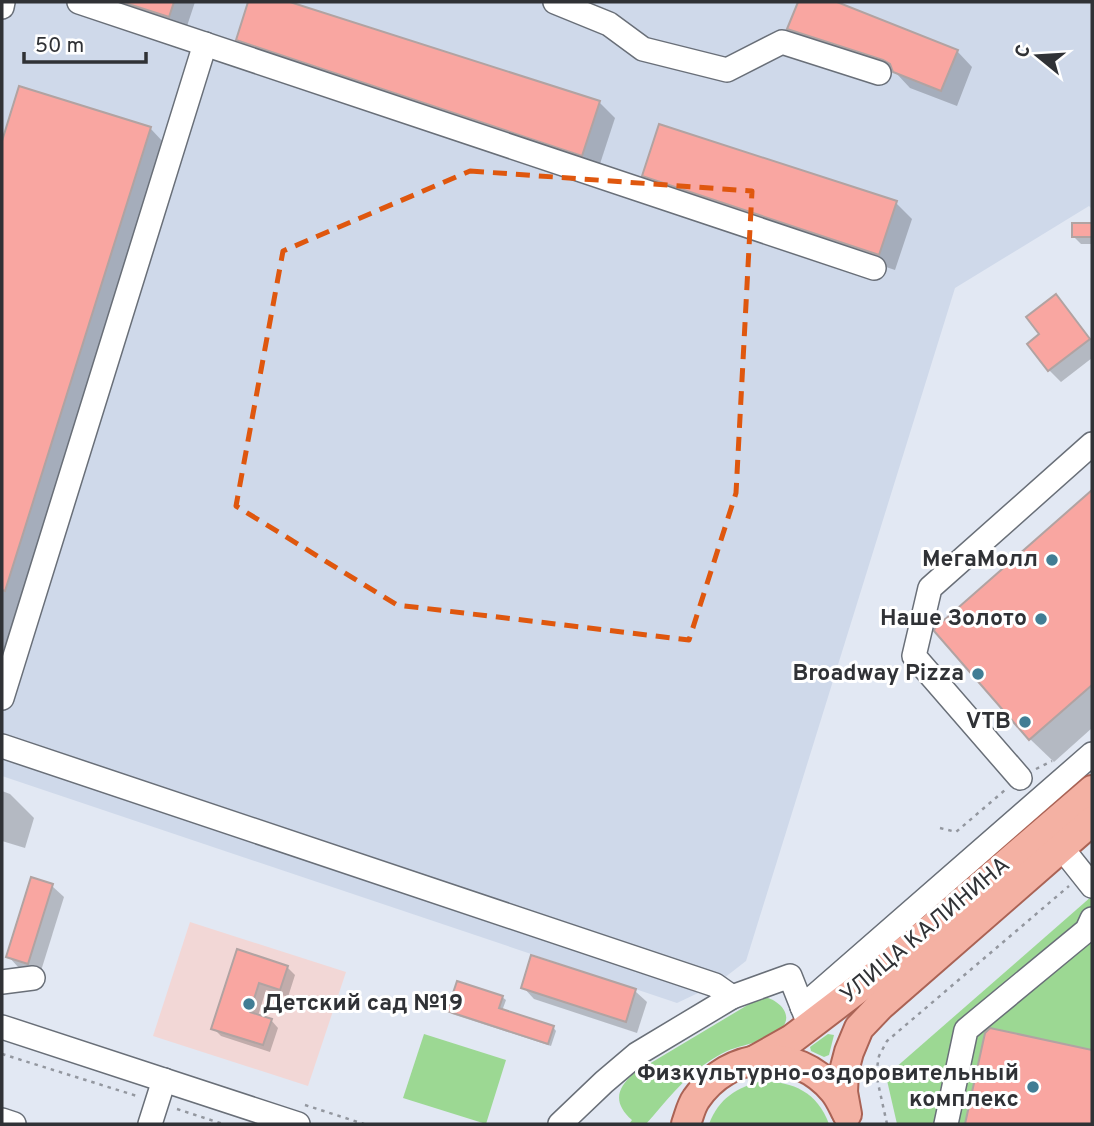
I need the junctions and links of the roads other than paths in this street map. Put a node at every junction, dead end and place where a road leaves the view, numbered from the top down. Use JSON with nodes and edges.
{"nodes":[{"id":1,"x":79,"y":2,"type":"edge"},
{"id":2,"x":555,"y":2,"type":"edge"},
{"id":3,"x":205,"y":44,"type":"junction"},
{"id":4,"x":879,"y":73,"type":"dead end"},
{"id":5,"x":874,"y":268,"type":"dead end"},
{"id":6,"x":1092,"y":444,"type":"edge"},
{"id":7,"x":2,"y":698,"type":"edge"},
{"id":8,"x":2,"y":746,"type":"edge"},
{"id":9,"x":1092,"y":754,"type":"edge"},
{"id":10,"x":1020,"y":778,"type":"road end"},
{"id":11,"x":1092,"y":790,"type":"edge"},
{"id":12,"x":1092,"y":821,"type":"edge"},
{"id":13,"x":1062,"y":847,"type":"junction"},
{"id":14,"x":1085,"y":883,"type":"edge"},
{"id":15,"x":1092,"y":919,"type":"edge"},
{"id":16,"x":33,"y":978,"type":"dead end"},
{"id":17,"x":2,"y":982,"type":"edge"},
{"id":18,"x":732,"y":997,"type":"junction"},
{"id":19,"x":806,"y":1017,"type":"junction"},
{"id":20,"x":2,"y":1027,"type":"edge"},
{"id":21,"x":753,"y":1061,"type":"junction"},
{"id":22,"x":164,"y":1080,"type":"junction"},
{"id":23,"x":153,"y":1113,"type":"edge"},
{"id":24,"x":690,"y":1113,"type":"edge"},
{"id":25,"x":849,"y":1119,"type":"edge"},
{"id":26,"x":2,"y":1120,"type":"edge"},
{"id":27,"x":14,"y":1124,"type":"edge"},
{"id":28,"x":298,"y":1124,"type":"edge"},
{"id":29,"x":560,"y":1124,"type":"edge"},
{"id":30,"x":674,"y":1124,"type":"edge"},
{"id":31,"x":946,"y":1124,"type":"edge"}],
"edges":[{"from":1,"to":3,"type":"street"},
{"from":2,"to":4,"type":"street"},
{"from":3,"to":5,"type":"street"},
{"from":3,"to":7,"type":"street"},
{"from":6,"to":10,"type":"street"},
{"from":8,"to":18,"type":"street"},
{"from":9,"to":19,"type":"street"},
{"from":11,"to":19,"type":"main road","name":"УЛИЦА КАЛИНИНА"},
{"from":12,"to":13,"type":"main road","name":"УЛИЦА КАЛИНИНА"},
{"from":13,"to":14,"type":"street"},
{"from":13,"to":25,"type":"main road","name":"УЛИЦА КАЛИНИНА"},
{"from":15,"to":31,"type":"street"},
{"from":16,"to":17,"type":"street"},
{"from":18,"to":19,"type":"street"},
{"from":18,"to":29,"type":"street"},
{"from":19,"to":21,"type":"main road","name":"УЛИЦА КАЛИНИНА"},
{"from":20,"to":22,"type":"street"},
{"from":21,"to":24,"type":"main road"},
{"from":21,"to":25,"type":"main road"},
{"from":22,"to":23,"type":"street"},
{"from":22,"to":28,"type":"street"},
{"from":24,"to":30,"type":"main road"},
{"from":26,"to":27,"type":"street"}]}
